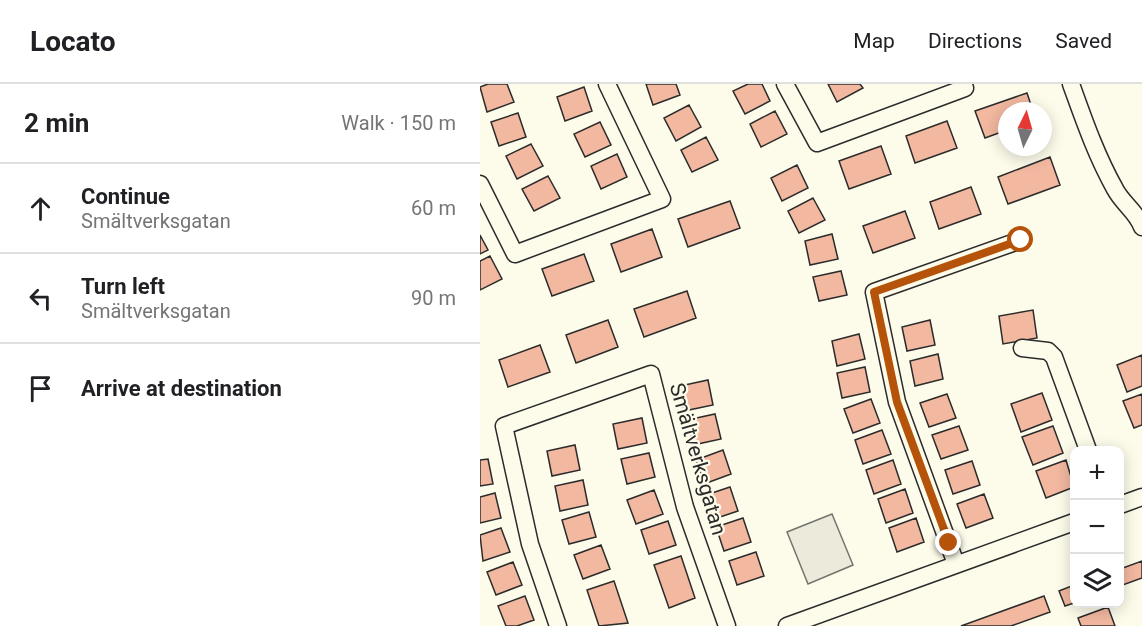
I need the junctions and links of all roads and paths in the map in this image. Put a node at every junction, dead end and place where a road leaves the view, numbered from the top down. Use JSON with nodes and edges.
{"nodes":[{"id":1,"x":607,"y":84,"type":"edge"},
{"id":2,"x":784,"y":84,"type":"edge"},
{"id":3,"x":963,"y":84,"type":"edge"},
{"id":4,"x":1071,"y":84,"type":"edge"},
{"id":5,"x":480,"y":184,"type":"edge"},
{"id":6,"x":1141,"y":223,"type":"edge"},
{"id":7,"x":1021,"y":240,"type":"dead end"},
{"id":8,"x":1022,"y":348,"type":"dead end"},
{"id":9,"x":1087,"y":446,"type":"edge"},
{"id":10,"x":1142,"y":497,"type":"edge"},
{"id":11,"x":1124,"y":503,"type":"edge"},
{"id":12,"x":1070,"y":523,"type":"edge"},
{"id":13,"x":956,"y":564,"type":"junction"},
{"id":14,"x":558,"y":626,"type":"edge"},
{"id":15,"x":727,"y":626,"type":"edge"},
{"id":16,"x":787,"y":626,"type":"edge"}],
"edges":[{"from":1,"to":5,"type":"street"},
{"from":2,"to":3,"type":"street"},
{"from":4,"to":6,"type":"street"},
{"from":7,"to":13,"type":"street"},
{"from":8,"to":9,"type":"street"},
{"from":10,"to":11,"type":"street"},
{"from":12,"to":13,"type":"street"},
{"from":13,"to":16,"type":"street"},
{"from":14,"to":15,"type":"street","name":"Smältverksgatan"}]}
